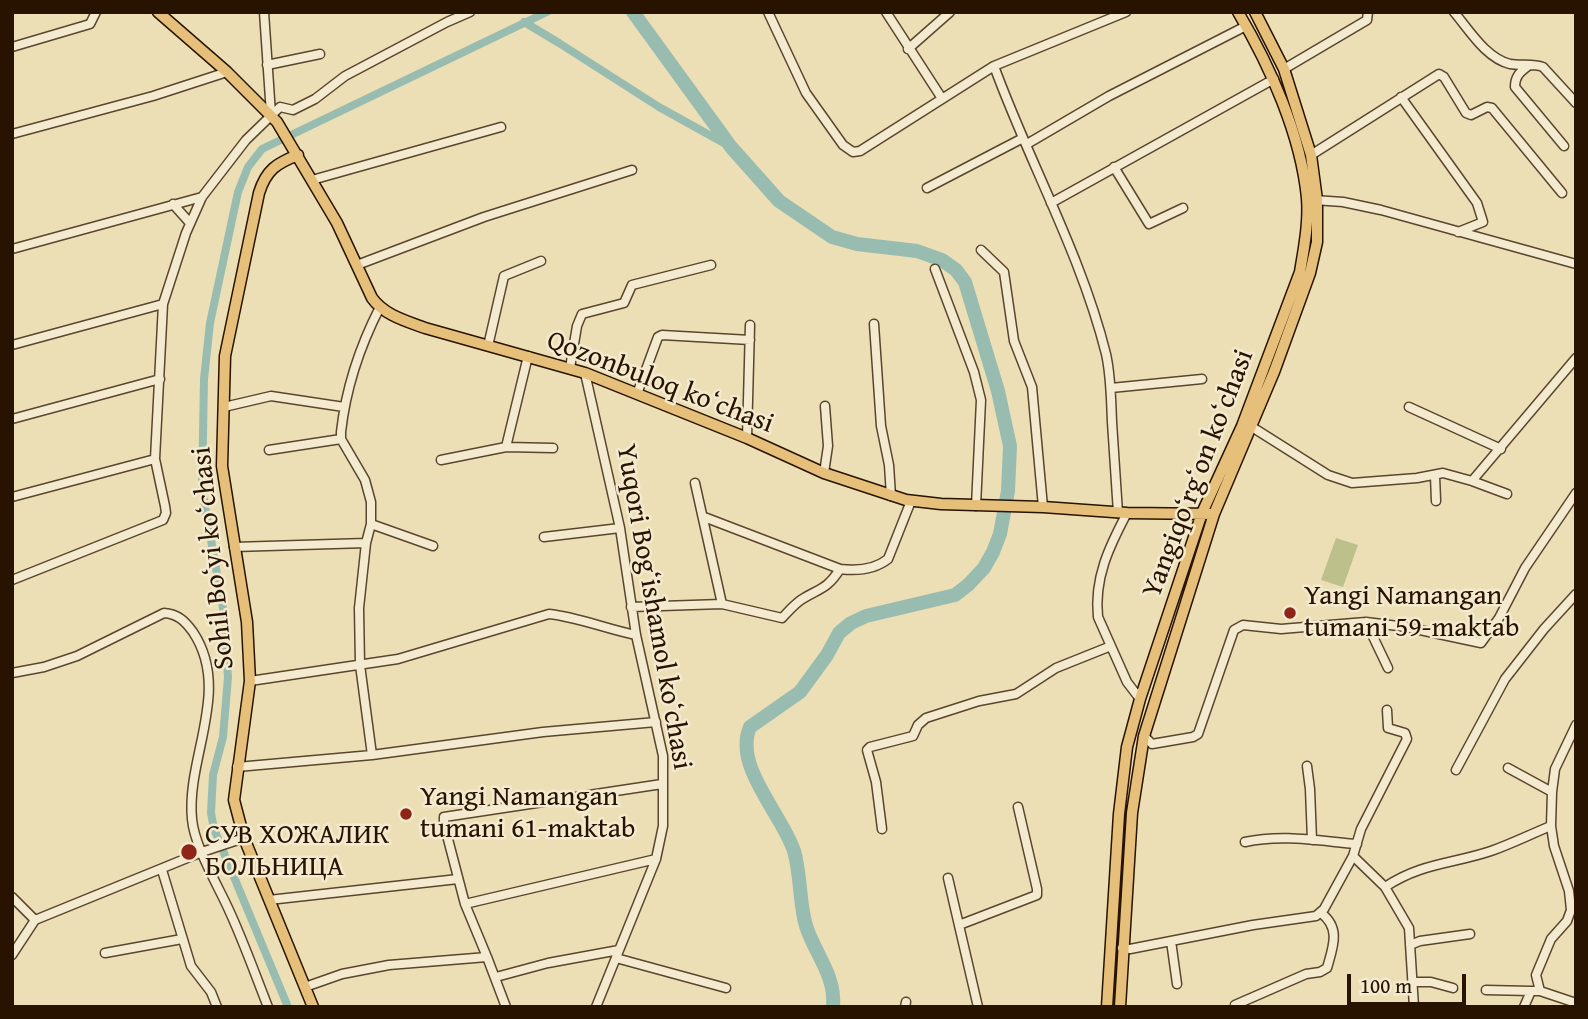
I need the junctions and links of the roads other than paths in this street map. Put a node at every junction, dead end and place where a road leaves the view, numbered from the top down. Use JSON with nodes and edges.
{"nodes":[{"id":1,"x":96,"y":12,"type":"edge"},
{"id":2,"x":158,"y":12,"type":"edge"},
{"id":3,"x":264,"y":12,"type":"edge"},
{"id":4,"x":470,"y":12,"type":"edge"},
{"id":5,"x":768,"y":12,"type":"edge"},
{"id":6,"x":886,"y":12,"type":"edge"},
{"id":7,"x":950,"y":12,"type":"edge"},
{"id":8,"x":1126,"y":12,"type":"edge"},
{"id":9,"x":1238,"y":12,"type":"edge"},
{"id":10,"x":1255,"y":12,"type":"edge"},
{"id":11,"x":1368,"y":12,"type":"edge"},
{"id":12,"x":1454,"y":12,"type":"edge"},
{"id":13,"x":1246,"y":26,"type":"junction"},
{"id":14,"x":12,"y":47,"type":"edge"},
{"id":15,"x":908,"y":49,"type":"junction"},
{"id":16,"x":320,"y":54,"type":"dead end"},
{"id":17,"x":267,"y":65,"type":"junction"},
{"id":18,"x":994,"y":66,"type":"junction"},
{"id":19,"x":1528,"y":66,"type":"junction"},
{"id":20,"x":1284,"y":69,"type":"junction"},
{"id":21,"x":227,"y":72,"type":"junction"},
{"id":22,"x":1274,"y":79,"type":"junction"},
{"id":23,"x":941,"y":97,"type":"junction"},
{"id":24,"x":1401,"y":97,"type":"junction"},
{"id":25,"x":1576,"y":103,"type":"edge"},
{"id":26,"x":274,"y":118,"type":"junction"},
{"id":27,"x":501,"y":127,"type":"dead end"},
{"id":28,"x":12,"y":134,"type":"edge"},
{"id":29,"x":1025,"y":141,"type":"junction"},
{"id":30,"x":1564,"y":146,"type":"dead end"},
{"id":31,"x":296,"y":150,"type":"junction"},
{"id":32,"x":1311,"y":155,"type":"junction"},
{"id":33,"x":1114,"y":167,"type":"junction"},
{"id":34,"x":632,"y":170,"type":"dead end"},
{"id":35,"x":312,"y":180,"type":"junction"},
{"id":36,"x":927,"y":188,"type":"dead end"},
{"id":37,"x":1562,"y":193,"type":"dead end"},
{"id":38,"x":202,"y":197,"type":"junction"},
{"id":39,"x":1312,"y":200,"type":"junction"},
{"id":40,"x":1051,"y":203,"type":"junction"},
{"id":41,"x":173,"y":204,"type":"junction"},
{"id":42,"x":1183,"y":208,"type":"dead end"},
{"id":43,"x":190,"y":223,"type":"junction"},
{"id":44,"x":1458,"y":232,"type":"junction"},
{"id":45,"x":12,"y":248,"type":"edge"},
{"id":46,"x":981,"y":250,"type":"dead end"},
{"id":47,"x":541,"y":261,"type":"dead end"},
{"id":48,"x":1576,"y":264,"type":"edge"},
{"id":49,"x":357,"y":265,"type":"junction"},
{"id":50,"x":711,"y":265,"type":"dead end"},
{"id":51,"x":934,"y":269,"type":"dead end"},
{"id":52,"x":163,"y":304,"type":"junction"},
{"id":53,"x":380,"y":307,"type":"junction"},
{"id":54,"x":874,"y":324,"type":"dead end"},
{"id":55,"x":750,"y":326,"type":"dead end"},
{"id":56,"x":750,"y":340,"type":"junction"},
{"id":57,"x":12,"y":345,"type":"edge"},
{"id":58,"x":488,"y":346,"type":"junction"},
{"id":59,"x":528,"y":356,"type":"junction"},
{"id":60,"x":1576,"y":358,"type":"edge"},
{"id":61,"x":570,"y":368,"type":"junction"},
{"id":62,"x":585,"y":373,"type":"junction"},
{"id":63,"x":160,"y":379,"type":"junction"},
{"id":64,"x":1202,"y":379,"type":"dead end"},
{"id":65,"x":1111,"y":388,"type":"junction"},
{"id":66,"x":637,"y":394,"type":"junction"},
{"id":67,"x":825,"y":406,"type":"dead end"},
{"id":68,"x":223,"y":407,"type":"junction"},
{"id":69,"x":344,"y":407,"type":"junction"},
{"id":70,"x":1409,"y":407,"type":"dead end"},
{"id":71,"x":12,"y":419,"type":"edge"},
{"id":72,"x":1252,"y":427,"type":"junction"},
{"id":73,"x":747,"y":438,"type":"junction"},
{"id":74,"x":341,"y":439,"type":"junction"},
{"id":75,"x":506,"y":447,"type":"junction"},
{"id":76,"x":553,"y":448,"type":"dead end"},
{"id":77,"x":269,"y":450,"type":"dead end"},
{"id":78,"x":1501,"y":450,"type":"junction"},
{"id":79,"x":155,"y":459,"type":"junction"},
{"id":80,"x":441,"y":460,"type":"dead end"},
{"id":81,"x":824,"y":473,"type":"junction"},
{"id":82,"x":1435,"y":475,"type":"junction"},
{"id":83,"x":1472,"y":481,"type":"junction"},
{"id":84,"x":695,"y":483,"type":"dead end"},
{"id":85,"x":1576,"y":493,"type":"edge"},
{"id":86,"x":1507,"y":494,"type":"dead end"},
{"id":87,"x":891,"y":496,"type":"junction"},
{"id":88,"x":12,"y":497,"type":"edge"},
{"id":89,"x":911,"y":501,"type":"junction"},
{"id":90,"x":1436,"y":501,"type":"dead end"},
{"id":91,"x":976,"y":506,"type":"junction"},
{"id":92,"x":1043,"y":507,"type":"junction"},
{"id":93,"x":1122,"y":513,"type":"junction"},
{"id":94,"x":1202,"y":513,"type":"junction"},
{"id":95,"x":1214,"y":514,"type":"junction"},
{"id":96,"x":704,"y":517,"type":"junction"},
{"id":97,"x":371,"y":524,"type":"junction"},
{"id":98,"x":620,"y":528,"type":"junction"},
{"id":99,"x":544,"y":537,"type":"dead end"},
{"id":100,"x":366,"y":543,"type":"junction"},
{"id":101,"x":433,"y":545,"type":"dead end"},
{"id":102,"x":234,"y":547,"type":"junction"},
{"id":103,"x":840,"y":569,"type":"junction"},
{"id":104,"x":12,"y":580,"type":"edge"},
{"id":105,"x":1576,"y":594,"type":"edge"},
{"id":106,"x":722,"y":604,"type":"junction"},
{"id":107,"x":632,"y":607,"type":"junction"},
{"id":108,"x":1367,"y":622,"type":"junction"},
{"id":109,"x":636,"y":635,"type":"junction"},
{"id":110,"x":1111,"y":646,"type":"junction"},
{"id":111,"x":360,"y":665,"type":"junction"},
{"id":112,"x":1388,"y":668,"type":"dead end"},
{"id":113,"x":12,"y":673,"type":"edge"},
{"id":114,"x":250,"y":681,"type":"junction"},
{"id":115,"x":1140,"y":699,"type":"junction"},
{"id":116,"x":1387,"y":710,"type":"dead end"},
{"id":117,"x":656,"y":722,"type":"junction"},
{"id":118,"x":1576,"y":725,"type":"edge"},
{"id":119,"x":1144,"y":736,"type":"junction"},
{"id":120,"x":372,"y":755,"type":"junction"},
{"id":121,"x":1307,"y":765,"type":"dead end"},
{"id":122,"x":237,"y":767,"type":"junction"},
{"id":123,"x":1508,"y":768,"type":"dead end"},
{"id":124,"x":1456,"y":770,"type":"dead end"},
{"id":125,"x":662,"y":784,"type":"junction"},
{"id":126,"x":1552,"y":792,"type":"junction"},
{"id":127,"x":1018,"y":807,"type":"dead end"},
{"id":128,"x":1551,"y":827,"type":"junction"},
{"id":129,"x":882,"y":829,"type":"dead end"},
{"id":130,"x":241,"y":839,"type":"junction"},
{"id":131,"x":1312,"y":840,"type":"junction"},
{"id":132,"x":1245,"y":842,"type":"dead end"},
{"id":133,"x":1357,"y":844,"type":"junction"},
{"id":134,"x":205,"y":851,"type":"junction"},
{"id":135,"x":1353,"y":856,"type":"junction"},
{"id":136,"x":656,"y":859,"type":"junction"},
{"id":137,"x":162,"y":870,"type":"junction"},
{"id":138,"x":948,"y":878,"type":"dead end"},
{"id":139,"x":458,"y":879,"type":"junction"},
{"id":140,"x":1385,"y":887,"type":"junction"},
{"id":141,"x":12,"y":897,"type":"edge"},
{"id":142,"x":270,"y":900,"type":"junction"},
{"id":143,"x":465,"y":904,"type":"junction"},
{"id":144,"x":1321,"y":913,"type":"junction"},
{"id":145,"x":35,"y":920,"type":"junction"},
{"id":146,"x":959,"y":925,"type":"junction"},
{"id":147,"x":1470,"y":934,"type":"dead end"},
{"id":148,"x":182,"y":939,"type":"junction"},
{"id":149,"x":1171,"y":941,"type":"junction"},
{"id":150,"x":1410,"y":945,"type":"junction"},
{"id":151,"x":1122,"y":947,"type":"junction"},
{"id":152,"x":104,"y":953,"type":"dead end"},
{"id":153,"x":617,"y":954,"type":"junction"},
{"id":154,"x":12,"y":955,"type":"edge"},
{"id":155,"x":487,"y":957,"type":"junction"},
{"id":156,"x":496,"y":977,"type":"junction"},
{"id":157,"x":1412,"y":982,"type":"junction"},
{"id":158,"x":1177,"y":984,"type":"dead end"},
{"id":159,"x":305,"y":988,"type":"junction"},
{"id":160,"x":726,"y":988,"type":"dead end"},
{"id":161,"x":1453,"y":988,"type":"dead end"},
{"id":162,"x":1486,"y":990,"type":"dead end"},
{"id":163,"x":1535,"y":991,"type":"junction"},
{"id":164,"x":1576,"y":1003,"type":"edge"},
{"id":165,"x":1235,"y":1005,"type":"dead end"},
{"id":166,"x":1413,"y":1006,"type":"edge"},
{"id":167,"x":217,"y":1007,"type":"edge"},
{"id":168,"x":268,"y":1007,"type":"edge"},
{"id":169,"x":313,"y":1007,"type":"edge"},
{"id":170,"x":506,"y":1007,"type":"edge"},
{"id":171,"x":596,"y":1007,"type":"edge"},
{"id":172,"x":978,"y":1007,"type":"edge"},
{"id":173,"x":1107,"y":1007,"type":"edge"},
{"id":174,"x":1120,"y":1007,"type":"edge"},
{"id":175,"x":1524,"y":1007,"type":"edge"}],
"edges":[{"from":1,"to":14,"type":"street"},
{"from":2,"to":21,"type":"main road"},
{"from":3,"to":17,"type":"street"},
{"from":4,"to":26,"type":"street"},
{"from":5,"to":23,"type":"street"},
{"from":6,"to":15,"type":"street"},
{"from":7,"to":15,"type":"street"},
{"from":8,"to":18,"type":"street"},
{"from":9,"to":13,"type":"main road","name":"Yangiqoʻrgʻon koʻchasi"},
{"from":10,"to":20,"type":"main road","name":"Yangiqoʻrgʻon koʻchasi"},
{"from":11,"to":20,"type":"street"},
{"from":12,"to":19,"type":"street"},
{"from":13,"to":22,"type":"main road","name":"Yangiqoʻrgʻon koʻchasi"},
{"from":13,"to":29,"type":"street"},
{"from":15,"to":23,"type":"street"},
{"from":16,"to":17,"type":"street"},
{"from":17,"to":26,"type":"street"},
{"from":18,"to":23,"type":"street"},
{"from":18,"to":29,"type":"street"},
{"from":19,"to":25,"type":"street"},
{"from":19,"to":30,"type":"street"},
{"from":20,"to":32,"type":"main road","name":"Yangiqoʻrgʻon koʻchasi"},
{"from":21,"to":26,"type":"main road"},
{"from":21,"to":28,"type":"street"},
{"from":22,"to":33,"type":"street"},
{"from":22,"to":39,"type":"main road","name":"Yangiqoʻrgʻon koʻchasi"},
{"from":24,"to":32,"type":"street"},
{"from":24,"to":37,"type":"street"},
{"from":24,"to":44,"type":"street"},
{"from":26,"to":31,"type":"main road"},
{"from":26,"to":38,"type":"street"},
{"from":27,"to":35,"type":"street"},
{"from":29,"to":36,"type":"street"},
{"from":29,"to":40,"type":"street"},
{"from":31,"to":35,"type":"main road"},
{"from":31,"to":68,"type":"main road","name":"Sohil Boʻyi koʻchasi"},
{"from":32,"to":39,"type":"main road","name":"Yangiqoʻrgʻon koʻchasi"},
{"from":33,"to":40,"type":"street"},
{"from":33,"to":42,"type":"street"},
{"from":34,"to":49,"type":"street"},
{"from":35,"to":49,"type":"main road"},
{"from":38,"to":41,"type":"street"},
{"from":38,"to":43,"type":"street"},
{"from":39,"to":44,"type":"street"},
{"from":39,"to":72,"type":"main road","name":"Yangiqoʻrgʻon koʻchasi"},
{"from":39,"to":94,"type":"main road","name":"Yangiqoʻrgʻon koʻchasi"},
{"from":40,"to":65,"type":"street"},
{"from":41,"to":43,"type":"street"},
{"from":41,"to":45,"type":"street"},
{"from":43,"to":52,"type":"street"},
{"from":44,"to":48,"type":"street"},
{"from":46,"to":92,"type":"street"},
{"from":47,"to":58,"type":"street"},
{"from":49,"to":53,"type":"main road"},
{"from":50,"to":61,"type":"street"},
{"from":51,"to":91,"type":"street"},
{"from":52,"to":57,"type":"street"},
{"from":52,"to":63,"type":"street"},
{"from":53,"to":58,"type":"main road","name":"Qozonbuloq koʻchasi"},
{"from":53,"to":69,"type":"street"},
{"from":54,"to":87,"type":"street"},
{"from":55,"to":56,"type":"street"},
{"from":56,"to":66,"type":"street"},
{"from":56,"to":73,"type":"street"},
{"from":58,"to":59,"type":"main road","name":"Qozonbuloq koʻchasi"},
{"from":59,"to":61,"type":"main road","name":"Qozonbuloq koʻchasi"},
{"from":59,"to":75,"type":"street"},
{"from":60,"to":78,"type":"street"},
{"from":61,"to":62,"type":"main road","name":"Qozonbuloq koʻchasi"},
{"from":62,"to":66,"type":"main road","name":"Qozonbuloq koʻchasi"},
{"from":62,"to":98,"type":"street","name":"Yuqori Bogʻishamol koʻchasi"},
{"from":63,"to":71,"type":"street"},
{"from":63,"to":79,"type":"street"},
{"from":64,"to":65,"type":"street"},
{"from":65,"to":93,"type":"street"},
{"from":66,"to":73,"type":"main road","name":"Qozonbuloq koʻchasi"},
{"from":67,"to":81,"type":"street"},
{"from":68,"to":69,"type":"street"},
{"from":68,"to":102,"type":"main road","name":"Sohil Boʻyi koʻchasi"},
{"from":69,"to":74,"type":"street"},
{"from":70,"to":78,"type":"street"},
{"from":72,"to":82,"type":"street"},
{"from":72,"to":95,"type":"main road","name":"Yangiqoʻrgʻon koʻchasi"},
{"from":73,"to":81,"type":"main road","name":"Qozonbuloq koʻchasi"},
{"from":74,"to":77,"type":"street"},
{"from":74,"to":97,"type":"street"},
{"from":75,"to":76,"type":"street"},
{"from":75,"to":80,"type":"street"},
{"from":78,"to":83,"type":"street"},
{"from":79,"to":88,"type":"street"},
{"from":79,"to":104,"type":"street"},
{"from":81,"to":87,"type":"main road","name":"Qozonbuloq koʻchasi"},
{"from":82,"to":83,"type":"street"},
{"from":82,"to":90,"type":"street"},
{"from":83,"to":86,"type":"street"},
{"from":84,"to":96,"type":"street"},
{"from":85,"to":108,"type":"street"},
{"from":87,"to":89,"type":"main road","name":"Qozonbuloq koʻchasi"},
{"from":89,"to":91,"type":"main road","name":"Qozonbuloq koʻchasi"},
{"from":89,"to":103,"type":"street"},
{"from":91,"to":92,"type":"main road","name":"Qozonbuloq koʻchasi"},
{"from":92,"to":93,"type":"main road","name":"Qozonbuloq koʻchasi"},
{"from":93,"to":94,"type":"main road","name":"Qozonbuloq koʻchasi"},
{"from":93,"to":110,"type":"street"},
{"from":94,"to":95,"type":"main road","name":"Qozonbuloq koʻchasi"},
{"from":94,"to":115,"type":"main road","name":"Yangiqoʻrgʻon koʻchasi"},
{"from":95,"to":119,"type":"main road","name":"Yangiqoʻrgʻon koʻchasi"},
{"from":96,"to":103,"type":"street"},
{"from":96,"to":106,"type":"street"},
{"from":97,"to":100,"type":"street"},
{"from":97,"to":101,"type":"street"},
{"from":98,"to":99,"type":"street"},
{"from":98,"to":107,"type":"street","name":"Yuqori Bogʻishamol koʻchasi"},
{"from":100,"to":102,"type":"street"},
{"from":100,"to":111,"type":"street"},
{"from":102,"to":114,"type":"main road","name":"Sohil Boʻyi koʻchasi"},
{"from":103,"to":106,"type":"street"},
{"from":105,"to":124,"type":"street"},
{"from":106,"to":107,"type":"street"},
{"from":107,"to":109,"type":"street","name":"Yuqori Bogʻishamol koʻchasi"},
{"from":108,"to":112,"type":"street"},
{"from":108,"to":119,"type":"street"},
{"from":109,"to":111,"type":"street"},
{"from":109,"to":117,"type":"street","name":"Yuqori Bogʻishamol koʻchasi"},
{"from":110,"to":115,"type":"street"},
{"from":110,"to":129,"type":"street"},
{"from":111,"to":114,"type":"street"},
{"from":111,"to":120,"type":"street"},
{"from":113,"to":134,"type":"street"},
{"from":114,"to":122,"type":"main road","name":"Sohil Boʻyi koʻchasi"},
{"from":115,"to":173,"type":"main road","name":"Yangiqoʻrgʻon koʻchasi"},
{"from":116,"to":133,"type":"street"},
{"from":117,"to":120,"type":"street"},
{"from":117,"to":125,"type":"street","name":"Yuqori Bogʻishamol koʻchasi"},
{"from":118,"to":126,"type":"street"},
{"from":119,"to":151,"type":"main road","name":"Yangiqoʻrgʻon koʻchasi"},
{"from":120,"to":122,"type":"street"},
{"from":121,"to":131,"type":"street"},
{"from":122,"to":130,"type":"main road","name":"Sohil Boʻyi koʻchasi"},
{"from":123,"to":126,"type":"street"},
{"from":125,"to":136,"type":"street","name":"Yuqori Bogʻishamol koʻchasi"},
{"from":125,"to":139,"type":"street"},
{"from":126,"to":128,"type":"street"},
{"from":127,"to":146,"type":"street"},
{"from":128,"to":140,"type":"street"},
{"from":128,"to":163,"type":"street"},
{"from":130,"to":134,"type":"street"},
{"from":130,"to":142,"type":"main road","name":"Sohil Boʻyi koʻchasi"},
{"from":131,"to":132,"type":"street"},
{"from":131,"to":133,"type":"street"},
{"from":133,"to":135,"type":"street"},
{"from":134,"to":137,"type":"street"},
{"from":134,"to":168,"type":"street"},
{"from":135,"to":140,"type":"street"},
{"from":135,"to":144,"type":"street"},
{"from":136,"to":143,"type":"street"},
{"from":136,"to":153,"type":"street","name":"Yuqori Bogʻishamol koʻchasi"},
{"from":137,"to":145,"type":"street"},
{"from":137,"to":148,"type":"street"},
{"from":138,"to":146,"type":"street"},
{"from":139,"to":142,"type":"street"},
{"from":139,"to":143,"type":"street"},
{"from":140,"to":150,"type":"street"},
{"from":141,"to":145,"type":"street"},
{"from":142,"to":159,"type":"main road","name":"Sohil Boʻyi koʻchasi"},
{"from":143,"to":155,"type":"street"},
{"from":144,"to":149,"type":"street"},
{"from":144,"to":165,"type":"street"},
{"from":145,"to":154,"type":"street"},
{"from":146,"to":172,"type":"street"},
{"from":147,"to":150,"type":"street"},
{"from":148,"to":152,"type":"street"},
{"from":148,"to":167,"type":"street"},
{"from":149,"to":151,"type":"street"},
{"from":149,"to":158,"type":"street"},
{"from":150,"to":157,"type":"street"},
{"from":151,"to":174,"type":"main road","name":"Yangiqoʻrgʻon koʻchasi"},
{"from":153,"to":156,"type":"street"},
{"from":153,"to":160,"type":"street"},
{"from":153,"to":171,"type":"street","name":"Yuqori Bogʻishamol koʻchasi"},
{"from":155,"to":156,"type":"street"},
{"from":155,"to":159,"type":"street"},
{"from":156,"to":170,"type":"street"},
{"from":157,"to":161,"type":"street"},
{"from":157,"to":166,"type":"street"},
{"from":159,"to":169,"type":"main road","name":"Sohil Boʻyi koʻchasi"},
{"from":162,"to":163,"type":"street"},
{"from":163,"to":164,"type":"street"},
{"from":163,"to":175,"type":"street"}]}
